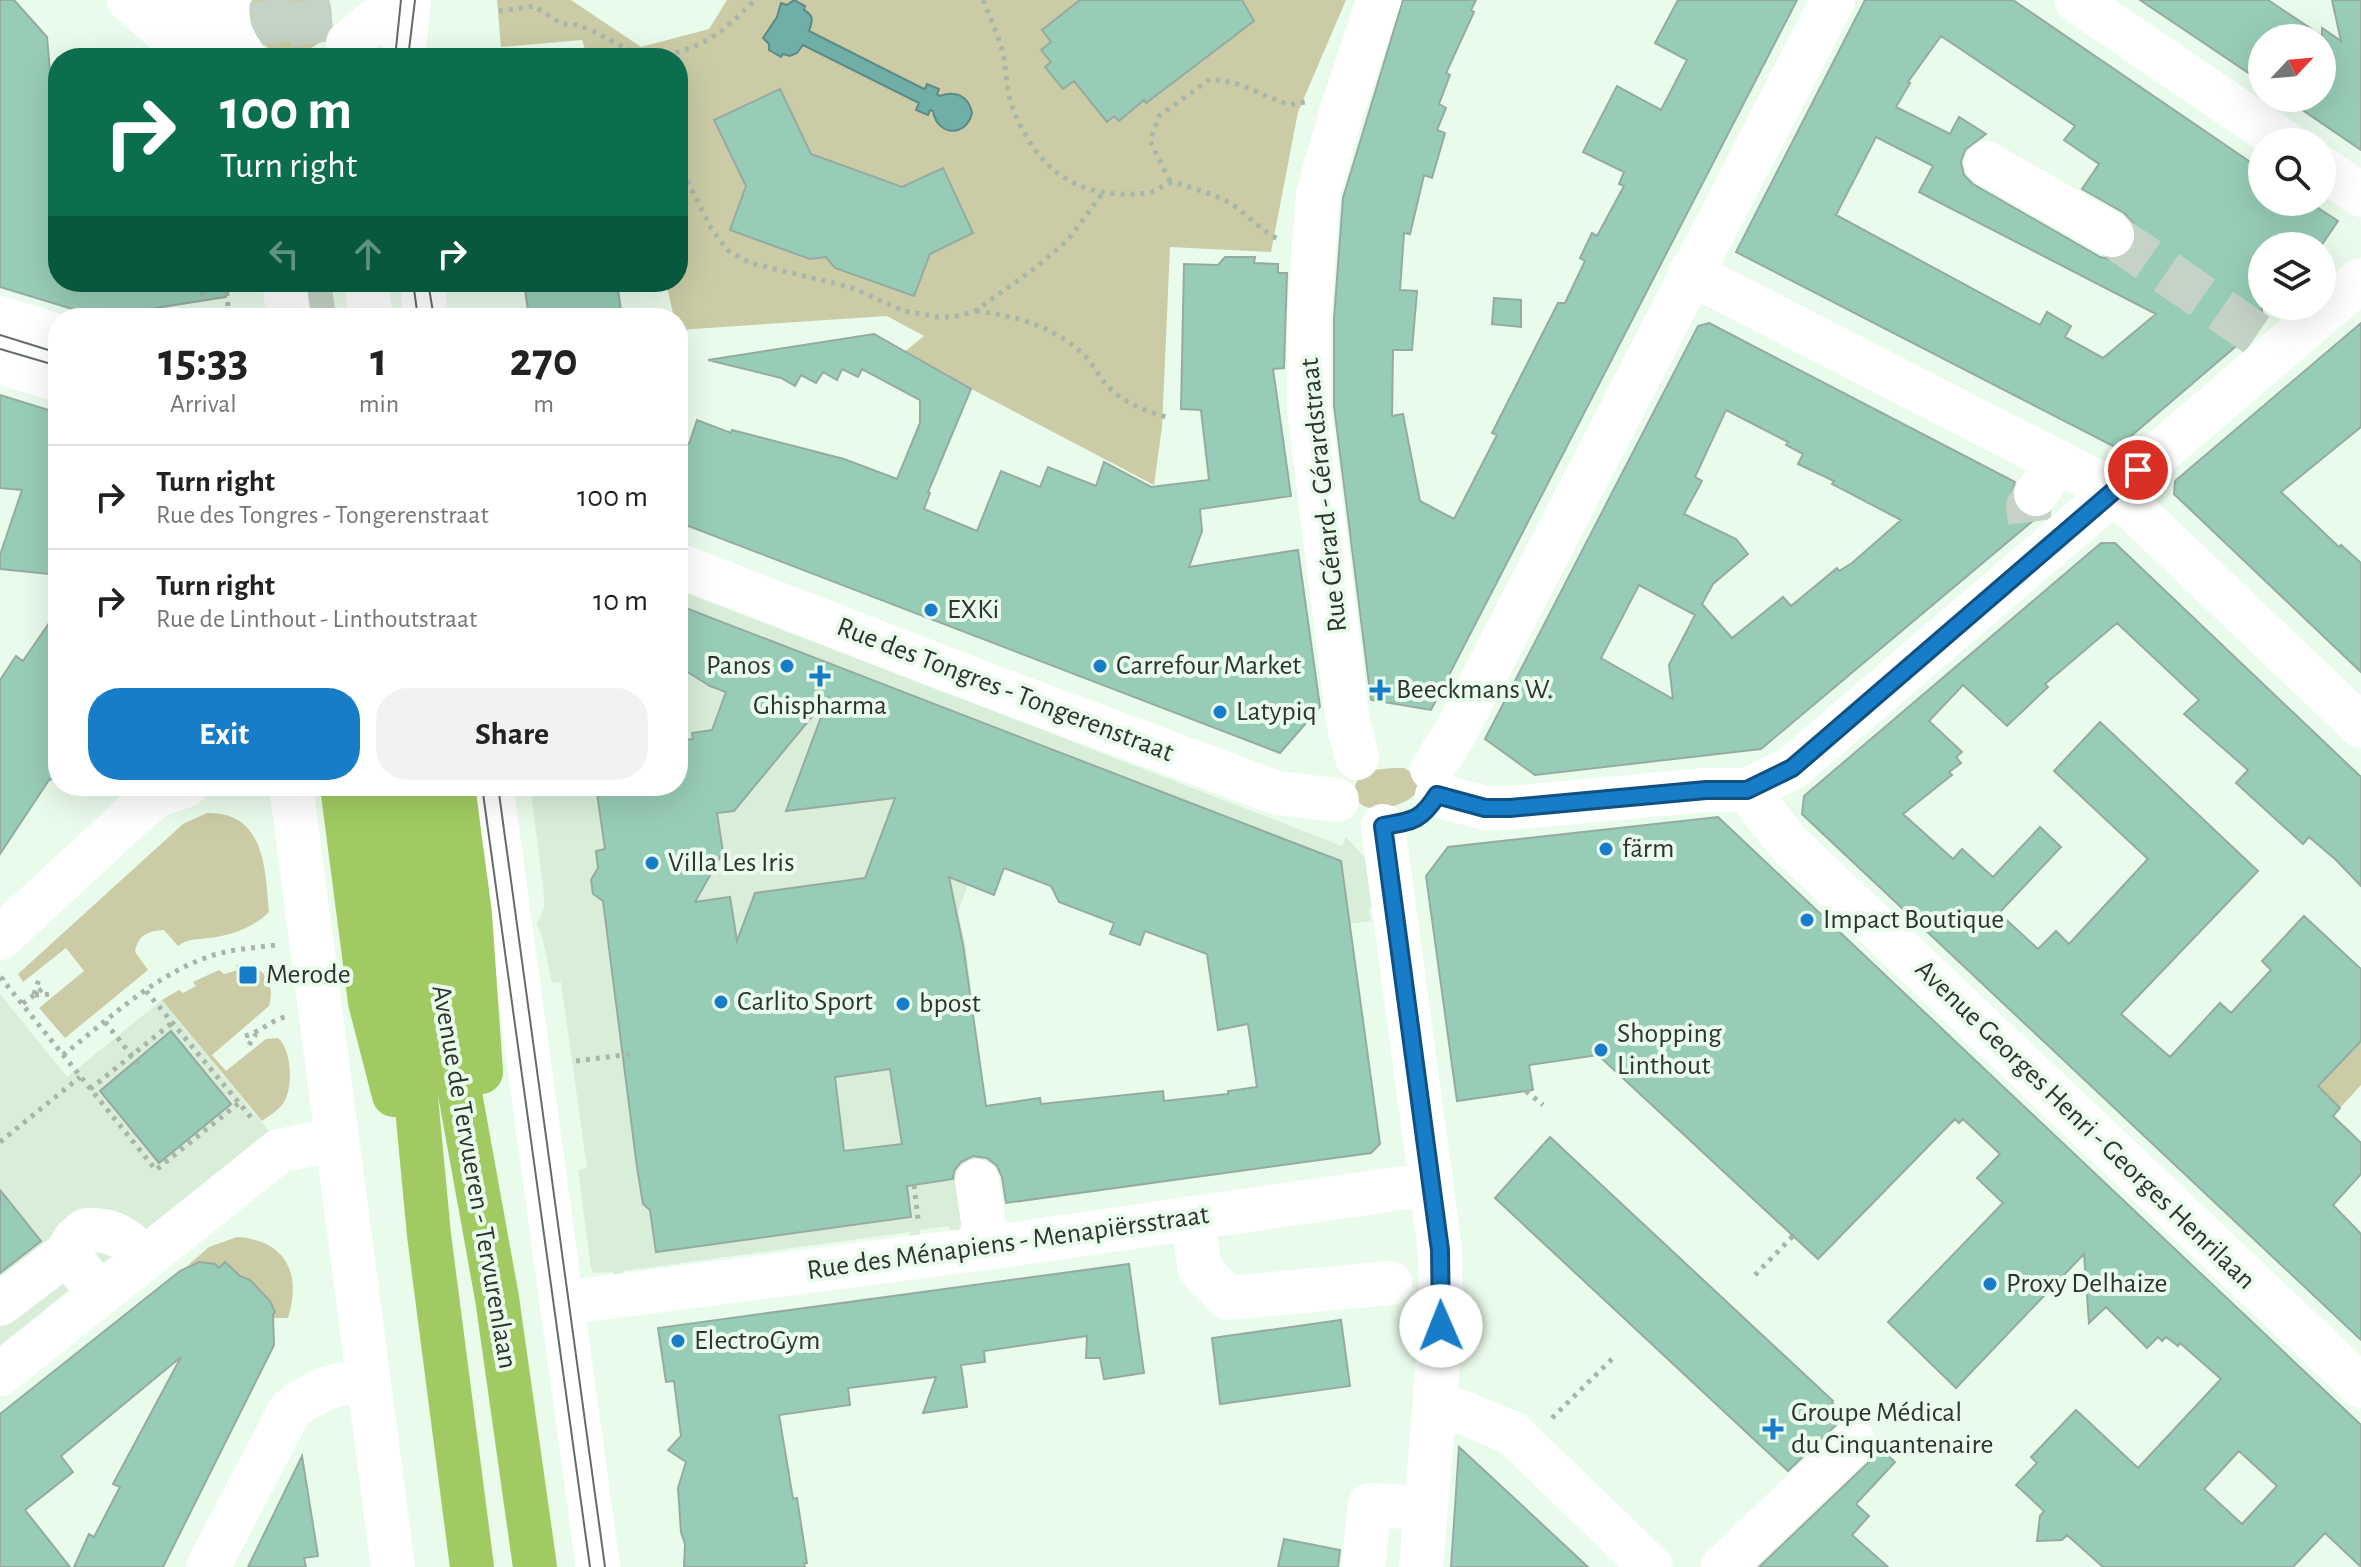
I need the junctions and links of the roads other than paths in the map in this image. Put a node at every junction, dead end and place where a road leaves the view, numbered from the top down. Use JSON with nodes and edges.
{"nodes":[{"id":1,"x":129,"y":0,"type":"edge"},
{"id":2,"x":172,"y":0,"type":"edge"},
{"id":3,"x":354,"y":0,"type":"edge"},
{"id":4,"x":400,"y":0,"type":"edge"},
{"id":5,"x":409,"y":0,"type":"edge"},
{"id":6,"x":1379,"y":0,"type":"edge"},
{"id":7,"x":1833,"y":0,"type":"edge"},
{"id":8,"x":2076,"y":0,"type":"edge"},
{"id":9,"x":227,"y":1,"type":"edge"},
{"id":10,"x":189,"y":48,"type":"edge"},
{"id":11,"x":237,"y":48,"type":"edge"},
{"id":12,"x":343,"y":48,"type":"edge"},
{"id":13,"x":344,"y":48,"type":"edge"},
{"id":14,"x":404,"y":48,"type":"edge"},
{"id":15,"x":2263,"y":128,"type":"edge"},
{"id":16,"x":1986,"y":163,"type":"dead end"},
{"id":17,"x":2336,"y":178,"type":"edge"},
{"id":18,"x":2361,"y":195,"type":"edge"},
{"id":19,"x":2112,"y":235,"type":"tunnel mouth"},
{"id":20,"x":1690,"y":273,"type":"junction"},
{"id":21,"x":2361,"y":280,"type":"edge"},
{"id":22,"x":0,"y":318,"type":"edge"},
{"id":23,"x":48,"y":333,"type":"edge"},
{"id":24,"x":0,"y":362,"type":"edge"},
{"id":25,"x":48,"y":377,"type":"edge"},
{"id":26,"x":2114,"y":491,"type":"junction"},
{"id":27,"x":2043,"y":507,"type":"junction"},
{"id":28,"x":688,"y":569,"type":"edge"},
{"id":29,"x":2361,"y":726,"type":"edge"},
{"id":30,"x":1357,"y":758,"type":"junction"},
{"id":31,"x":1434,"y":782,"type":"junction"},
{"id":32,"x":1747,"y":790,"type":"junction"},
{"id":33,"x":292,"y":796,"type":"edge"},
{"id":34,"x":343,"y":796,"type":"edge"},
{"id":35,"x":379,"y":796,"type":"edge"},
{"id":36,"x":415,"y":796,"type":"edge"},
{"id":37,"x":454,"y":796,"type":"edge"},
{"id":38,"x":492,"y":796,"type":"edge"},
{"id":39,"x":139,"y":800,"type":"edge"},
{"id":40,"x":1337,"y":800,"type":"junction"},
{"id":41,"x":1383,"y":826,"type":"junction"},
{"id":42,"x":462,"y":856,"type":"junction"},
{"id":43,"x":504,"y":882,"type":"junction"},
{"id":44,"x":4,"y":956,"type":"edge"},
{"id":45,"x":337,"y":1139,"type":"junction"},
{"id":46,"x":977,"y":1181,"type":"dead end"},
{"id":47,"x":1430,"y":1184,"type":"junction"},
{"id":48,"x":1192,"y":1218,"type":"junction"},
{"id":49,"x":429,"y":1235,"type":"junction"},
{"id":50,"x":987,"y":1248,"type":"junction"},
{"id":51,"x":67,"y":1253,"type":"junction"},
{"id":52,"x":143,"y":1258,"type":"junction"},
{"id":53,"x":1390,"y":1283,"type":"dead end"},
{"id":54,"x":99,"y":1293,"type":"junction"},
{"id":55,"x":497,"y":1298,"type":"junction"},
{"id":56,"x":586,"y":1300,"type":"junction"},
{"id":57,"x":0,"y":1304,"type":"edge"},
{"id":58,"x":0,"y":1374,"type":"edge"},
{"id":59,"x":368,"y":1380,"type":"junction"},
{"id":60,"x":2361,"y":1386,"type":"edge"},
{"id":61,"x":1435,"y":1406,"type":"junction"},
{"id":62,"x":1854,"y":1442,"type":"dead end"},
{"id":63,"x":1425,"y":1508,"type":"junction"},
{"id":64,"x":208,"y":1567,"type":"edge"},
{"id":65,"x":393,"y":1567,"type":"edge"},
{"id":66,"x":472,"y":1567,"type":"edge"},
{"id":67,"x":535,"y":1567,"type":"edge"},
{"id":68,"x":598,"y":1567,"type":"edge"},
{"id":69,"x":622,"y":1567,"type":"edge"},
{"id":70,"x":1363,"y":1567,"type":"edge"},
{"id":71,"x":1421,"y":1567,"type":"edge"},
{"id":72,"x":1651,"y":1567,"type":"edge"},
{"id":73,"x":1723,"y":1567,"type":"edge"}],
"edges":[{"from":1,"to":10,"type":"street"},
{"from":2,"to":9,"type":"street"},
{"from":3,"to":12,"type":"street"},
{"from":4,"to":13,"type":"street"},
{"from":5,"to":14,"type":"street"},
{"from":6,"to":30,"type":"street","name":"Rue Gérard - Gérardstraat"},
{"from":7,"to":20,"type":"street"},
{"from":8,"to":15,"type":"street"},
{"from":9,"to":11,"type":"street"},
{"from":16,"to":19,"type":"street"},
{"from":17,"to":18,"type":"street"},
{"from":20,"to":27,"type":"street"},
{"from":20,"to":31,"type":"street"},
{"from":21,"to":26,"type":"street"},
{"from":22,"to":23,"type":"street"},
{"from":24,"to":25,"type":"street"},
{"from":26,"to":27,"type":"street"},
{"from":26,"to":27,"type":"street"},
{"from":26,"to":29,"type":"street"},
{"from":27,"to":32,"type":"street"},
{"from":28,"to":40,"type":"street","name":"Rue des Tongres - Tongerenstraat"},
{"from":30,"to":31,"type":"street"},
{"from":30,"to":40,"type":"street"},
{"from":31,"to":32,"type":"street"},
{"from":31,"to":41,"type":"street"},
{"from":32,"to":60,"type":"street","name":"Avenue Georges Henri - Georges Henrilaan"},
{"from":33,"to":45,"type":"street"},
{"from":34,"to":49,"type":"highway"},
{"from":35,"to":49,"type":"highway","name":"Avenue de Tervueren - Tervurenlaan"},
{"from":36,"to":55,"type":"highway","name":"Avenue de Tervueren - Tervurenlaan"},
{"from":37,"to":42,"type":"highway"},
{"from":38,"to":43,"type":"street"},
{"from":39,"to":44,"type":"street"},
{"from":40,"to":41,"type":"street"},
{"from":41,"to":47,"type":"street"},
{"from":42,"to":43,"type":"street"},
{"from":42,"to":55,"type":"highway"},
{"from":43,"to":56,"type":"street"},
{"from":43,"to":68,"type":"street"},
{"from":45,"to":52,"type":"street"},
{"from":45,"to":59,"type":"street"},
{"from":46,"to":50,"type":"street"},
{"from":47,"to":48,"type":"street","name":"Rue des Ménapiens - Menapiërsstraat"},
{"from":47,"to":61,"type":"street"},
{"from":48,"to":50,"type":"street","name":"Rue des Ménapiens - Menapiërsstraat"},
{"from":48,"to":53,"type":"street"},
{"from":49,"to":66,"type":"highway","name":"Avenue de Tervueren - Tervurenlaan"},
{"from":50,"to":56,"type":"street","name":"Rue des Ménapiens - Menapiërsstraat"},
{"from":51,"to":52,"type":"street"},
{"from":51,"to":54,"type":"street"},
{"from":51,"to":57,"type":"street"},
{"from":52,"to":54,"type":"street"},
{"from":54,"to":58,"type":"street"},
{"from":55,"to":67,"type":"highway","name":"Avenue de Tervueren - Tervurenlaan"},
{"from":56,"to":69,"type":"street"},
{"from":59,"to":64,"type":"street"},
{"from":59,"to":65,"type":"street"},
{"from":61,"to":63,"type":"street"},
{"from":61,"to":72,"type":"street"},
{"from":62,"to":73,"type":"street"},
{"from":63,"to":70,"type":"street"},
{"from":63,"to":71,"type":"street"}]}
